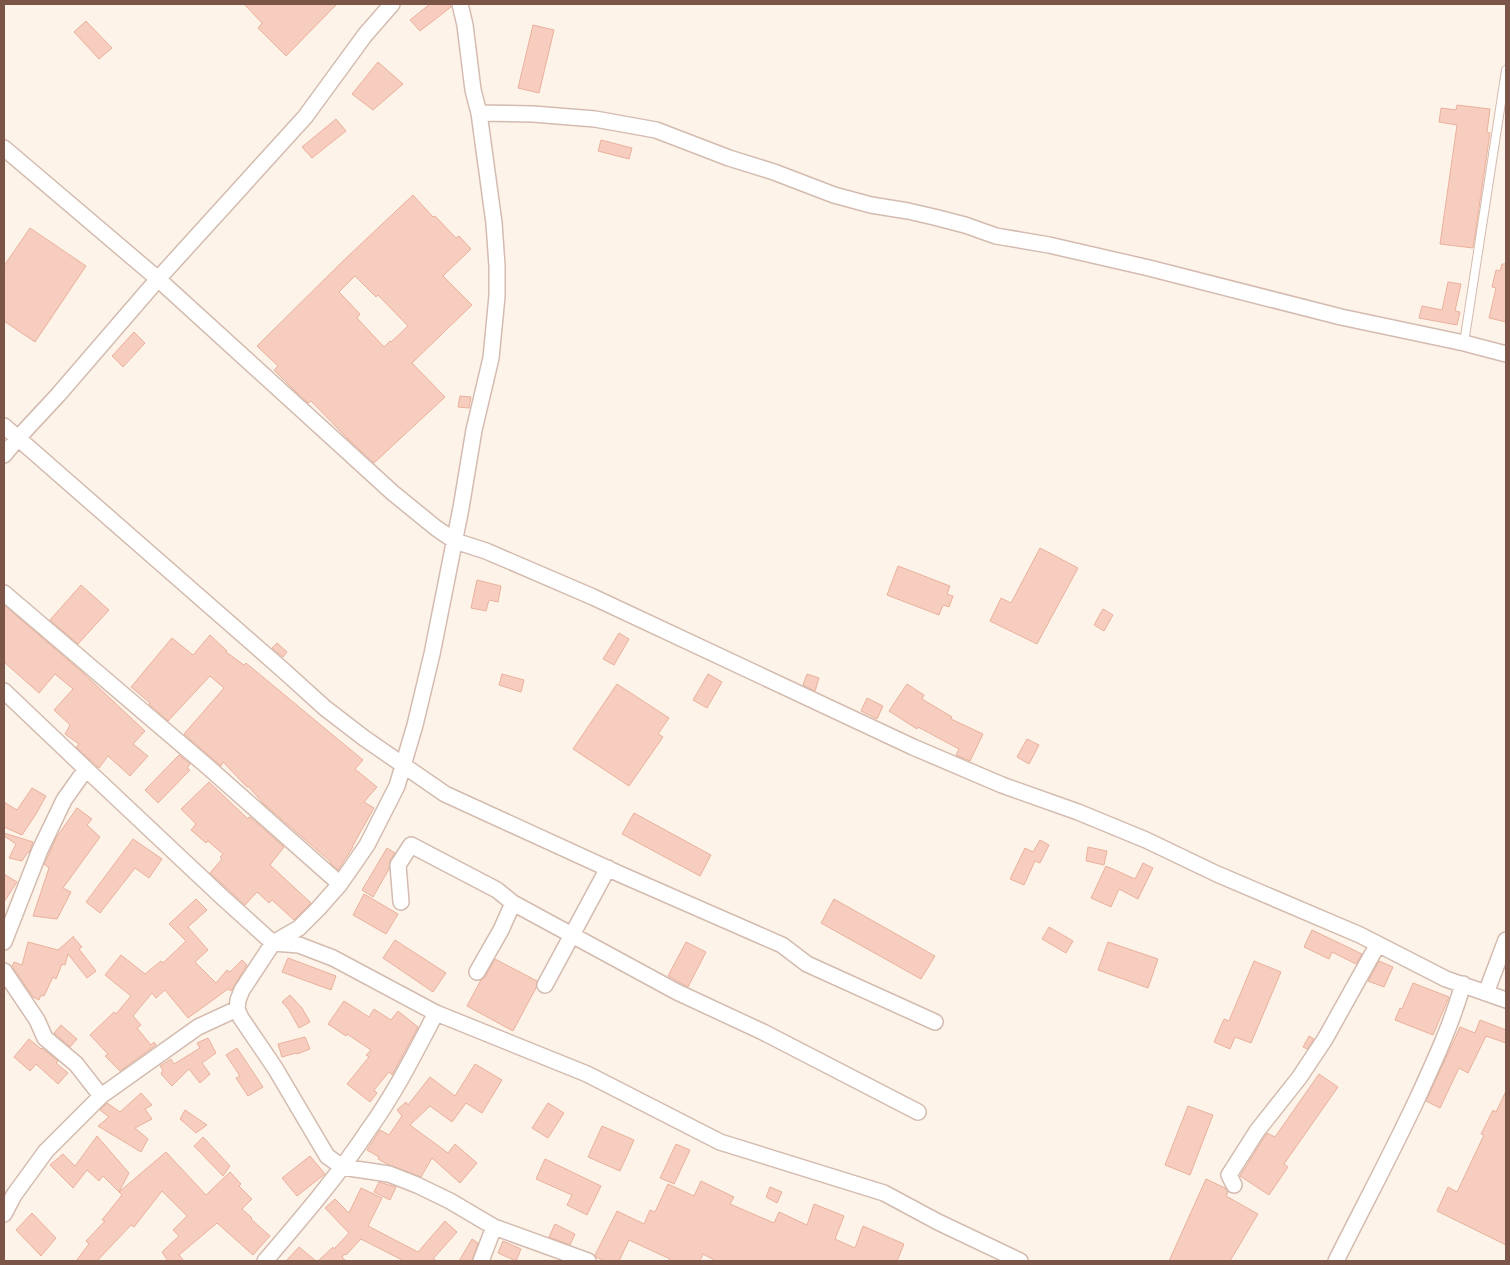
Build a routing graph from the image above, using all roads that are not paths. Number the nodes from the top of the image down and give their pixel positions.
1 (392, 4) edge
2 (460, 4) edge
3 (1506, 70) edge
4 (478, 114) junction
5 (4, 148) edge
6 (158, 279) junction
7 (1464, 343) junction
8 (1506, 354) edge
9 (4, 426) edge
10 (18, 438) junction
11 (4, 455) edge
12 (455, 541) junction
13 (4, 593) edge
14 (4, 691) edge
15 (403, 764) junction
16 (86, 769) junction
17 (608, 868) junction
18 (340, 884) junction
19 (401, 902) dead end
20 (513, 903) junction
21 (572, 934) junction
22 (1506, 940) edge
23 (4, 942) edge
24 (273, 943) junction
25 (1378, 944) junction
26 (4, 971) edge
27 (477, 972) dead end
28 (1462, 984) junction
29 (545, 985) dead end
30 (1486, 993) junction
31 (1506, 1000) edge
32 (238, 1009) junction
33 (436, 1014) junction
34 (935, 1022) dead end
35 (102, 1096) junction
36 (918, 1112) dead end
37 (342, 1167) junction
38 (1234, 1186) dead end
39 (4, 1214) edge
40 (494, 1227) junction
41 (265, 1261) edge
42 (481, 1261) edge
43 (588, 1261) edge
44 (1020, 1261) edge
45 (1336, 1261) edge

1 - 6 street
2 - 4 street
3 - 7 lane
4 - 7 street
4 - 12 street
5 - 6 street
6 - 10 street
6 - 12 street
7 - 8 street
9 - 10 street
10 - 11 street
10 - 15 street
12 - 15 street
12 - 25 street
13 - 18 street
14 - 16 street
15 - 17 street
15 - 18 street
16 - 23 street
16 - 24 street
17 - 21 street
17 - 34 street
18 - 24 street
19 - 20 street
20 - 21 street
20 - 27 street
21 - 29 street
21 - 36 street
22 - 30 street
24 - 32 street
24 - 33 street
25 - 28 street
25 - 38 street
26 - 35 street
28 - 30 street
28 - 45 street
30 - 31 street
32 - 35 street
32 - 37 street
33 - 37 street
33 - 44 street
35 - 39 street
37 - 40 street
37 - 41 street
40 - 42 street
40 - 43 street

